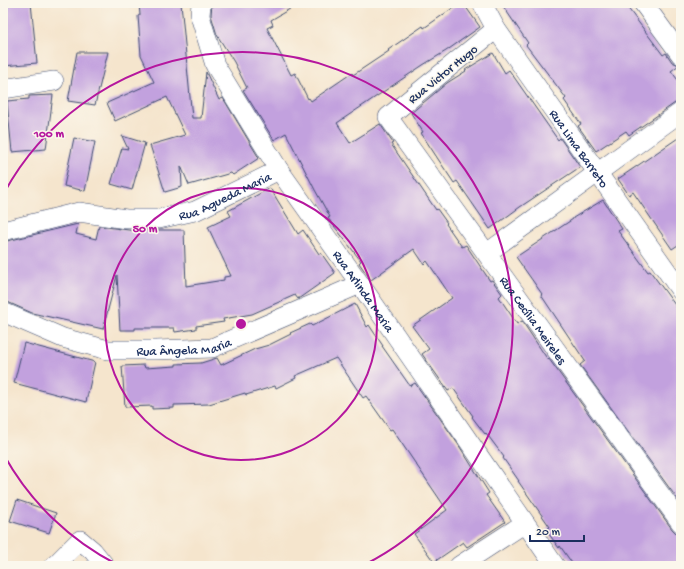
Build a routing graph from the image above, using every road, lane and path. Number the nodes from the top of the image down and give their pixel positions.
1 (201, 3) edge
2 (482, 3) edge
3 (643, 3) edge
4 (496, 29) junction
5 (681, 56) edge
6 (54, 81) dead end
7 (3, 89) edge
8 (681, 112) edge
9 (388, 117) joint
10 (279, 170) junction
11 (598, 173) junction
12 (3, 231) edge
13 (487, 253) junction
14 (360, 284) junction
15 (681, 291) edge
16 (3, 312) edge
17 (525, 523) junction
18 (681, 523) edge
19 (53, 566) edge
20 (106, 566) edge
21 (459, 566) edge
22 (555, 566) edge

1 - 10 street, Rua Arlinda Maria
2 - 4 street, Rua Lima Barreto
3 - 5 street
4 - 9 street, Rua Victor Hugo
4 - 11 street, Rua Lima Barreto
6 - 7 street
8 - 11 street
9 - 13 street, Rua Cecília Meireles
10 - 12 street, Rua Agueda Maria
10 - 14 street, Rua Arlinda Maria
11 - 13 street
11 - 15 street, Rua Lima Barreto
13 - 18 street, Rua Cecília Meireles
14 - 16 street, Rua Ângela Maria
14 - 17 street, Rua Arlinda Maria
17 - 21 street
17 - 22 street, Rua Arlinda Maria
19 - 20 street

